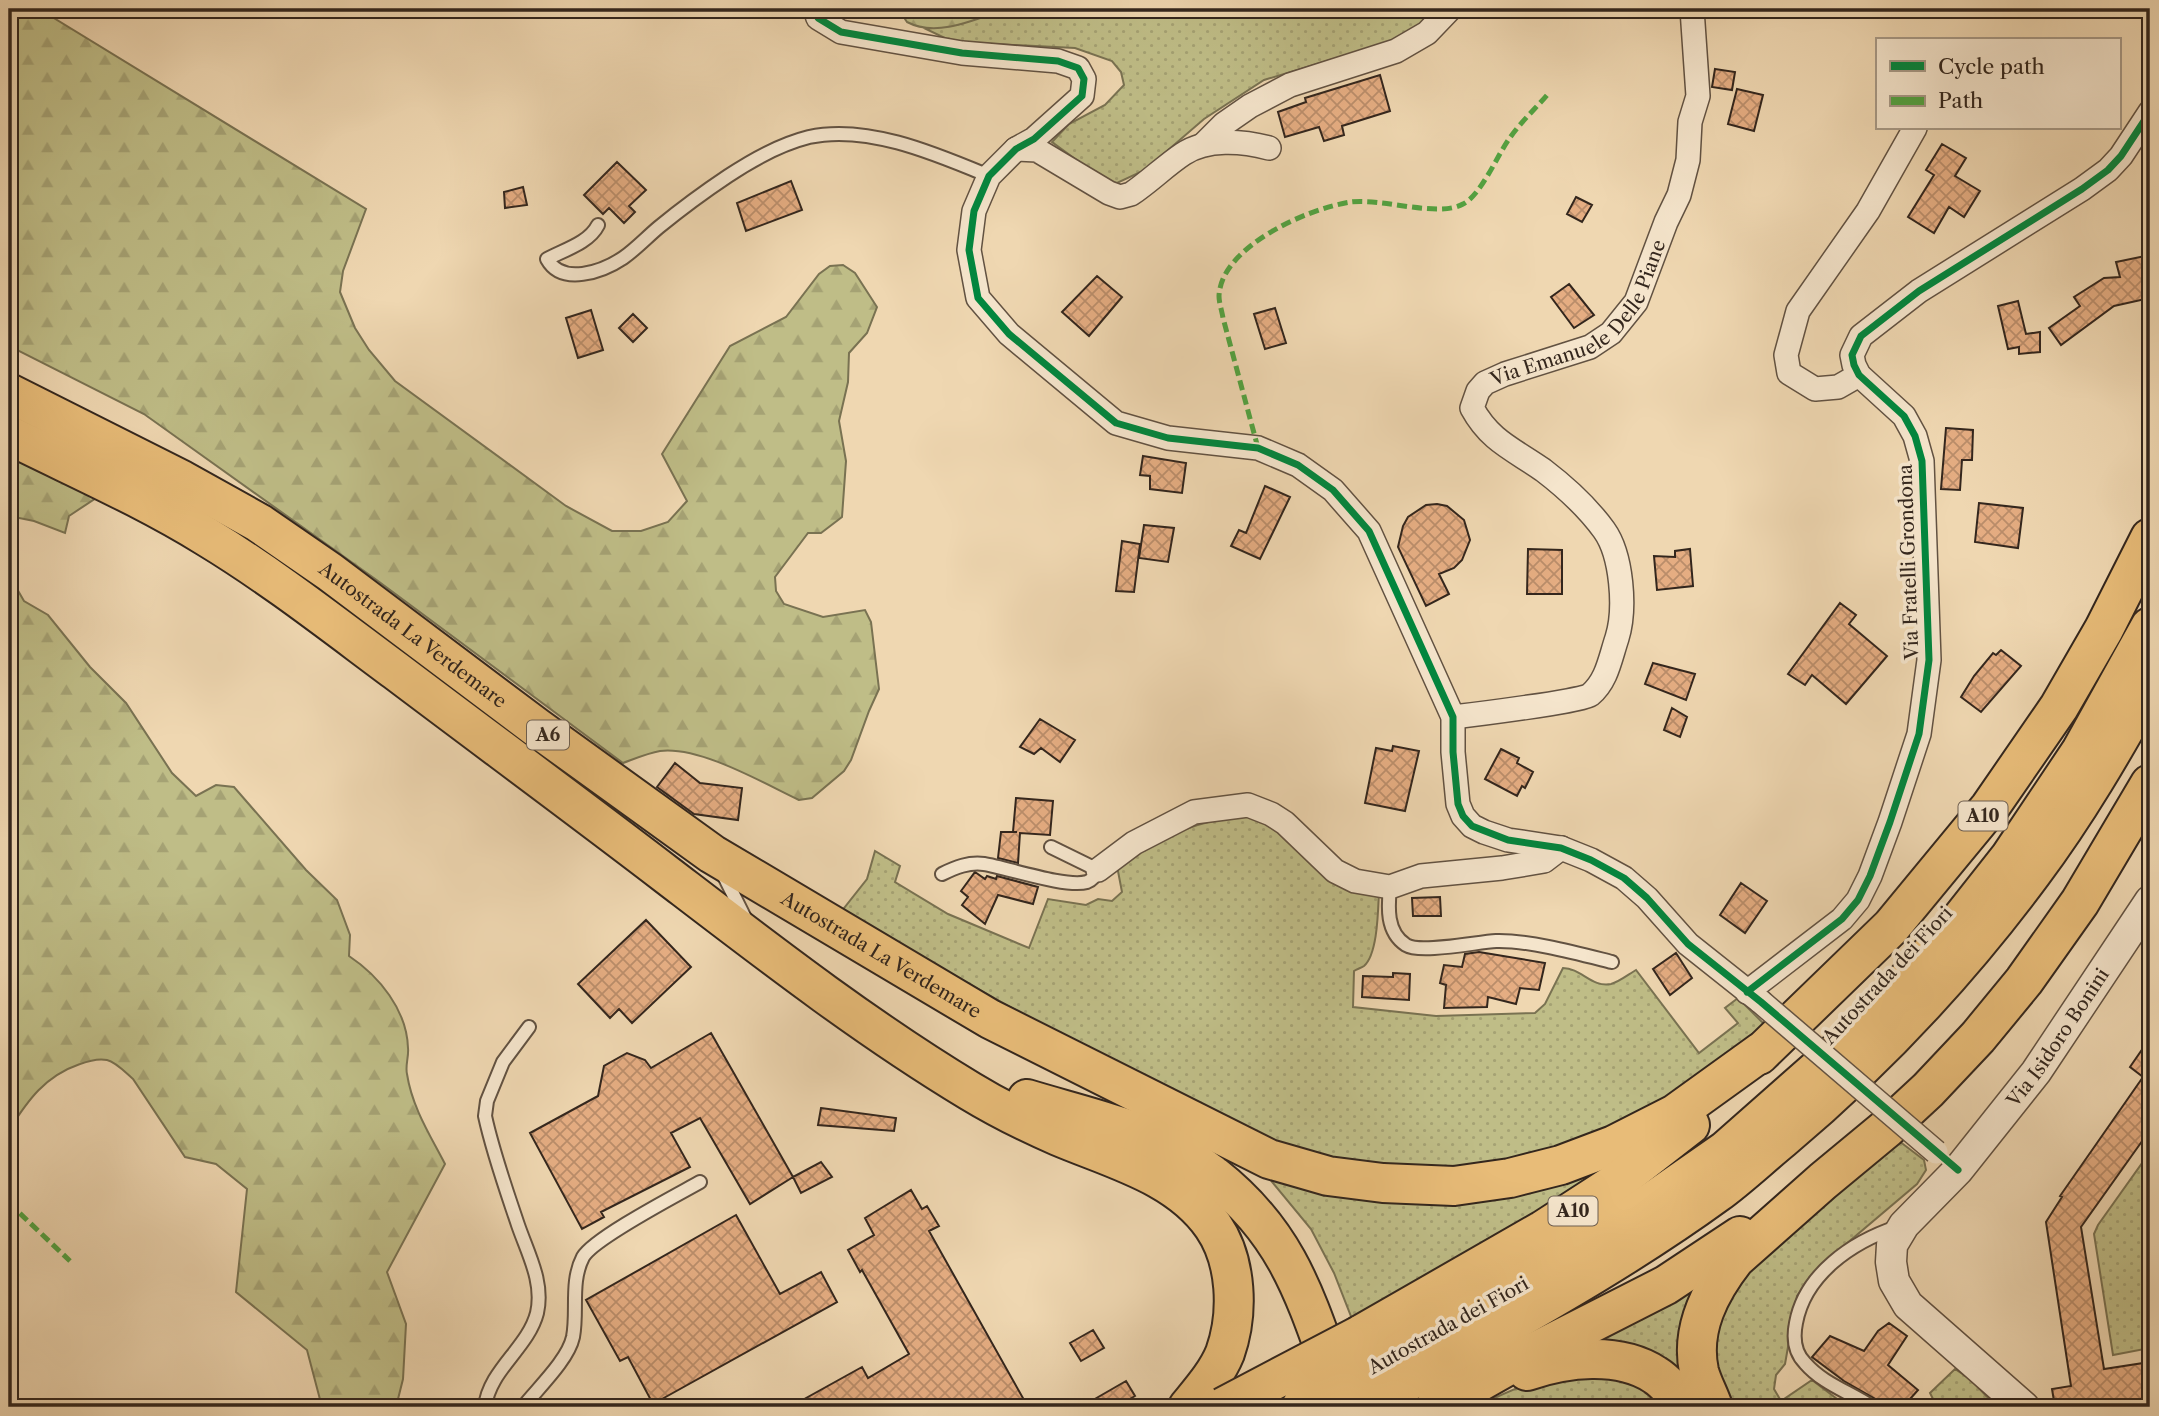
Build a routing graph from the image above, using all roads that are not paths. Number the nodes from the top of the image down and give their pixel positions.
1 (815, 9) edge
2 (1450, 9) edge
3 (1692, 9) edge
4 (2150, 112) edge
5 (1914, 130) edge
6 (1204, 144) junction
7 (1269, 148) dead end
8 (1016, 149) junction
9 (989, 176) junction
10 (598, 225) dead end
11 (1859, 374) junction
12 (9, 393) edge
13 (9, 435) edge
14 (2150, 538) edge
15 (2150, 627) edge
16 (2150, 684) edge
17 (1453, 717) junction
18 (2150, 783) edge
19 (1051, 847) dead end
20 (1561, 848) junction
21 (712, 854) junction
22 (1098, 870) junction
23 (942, 873) dead end
24 (1390, 887) junction
25 (2150, 901) edge
26 (759, 946) junction
27 (1612, 962) dead end
28 (1754, 997) junction
29 (529, 1027) dead end
30 (911, 1052) junction
31 (1761, 1052) junction
32 (1091, 1071) junction
33 (1947, 1161) junction
34 (1823, 1181) junction
35 (700, 1182) dead end
36 (1903, 1225) junction
37 (1372, 1381) edge
38 (485, 1407) edge
39 (523, 1407) edge
40 (1188, 1407) edge
41 (1223, 1407) edge
42 (1301, 1407) edge
43 (1346, 1407) edge
44 (1436, 1407) edge
45 (1445, 1407) edge
46 (1685, 1407) edge
47 (1713, 1407) edge
48 (1872, 1407) edge
49 (2024, 1407) edge

1 - 8 street
2 - 6 street
3 - 17 street, Via Emanuele Delle Piane
4 - 11 street
5 - 11 street
6 - 7 street
6 - 8 street
8 - 9 street
9 - 10 lane
9 - 17 street
11 - 28 street, Via Fratelli Grondona
12 - 21 highway, Autostrada La Verdemare / A6
13 - 26 highway, Autostrada La Verdemare / A6
14 - 31 highway, A10
15 - 37 highway, Autostrada dei Fiori / A10
16 - 37 highway, Autostrada dei Fiori / A10
17 - 20 street
18 - 34 highway
19 - 22 lane
20 - 24 street
20 - 28 street
21 - 26 lane
21 - 32 highway, Autostrada La Verdemare / A6
22 - 23 lane
22 - 24 street
24 - 27 lane
25 - 33 street, Via Isidoro Bonini
26 - 30 highway, Autostrada La Verdemare / A6
28 - 33 street, bridge
29 - 38 lane
30 - 40 highway
30 - 43 highway
31 - 32 highway
31 - 37 highway, A10
32 - 37 highway
33 - 36 street, Via Isidoro Bonini
34 - 44 highway
34 - 47 highway
35 - 39 lane
36 - 48 lane
36 - 49 street
37 - 41 highway, A10, bridge
37 - 42 highway, Autostrada dei Fiori, bridge
45 - 46 highway

